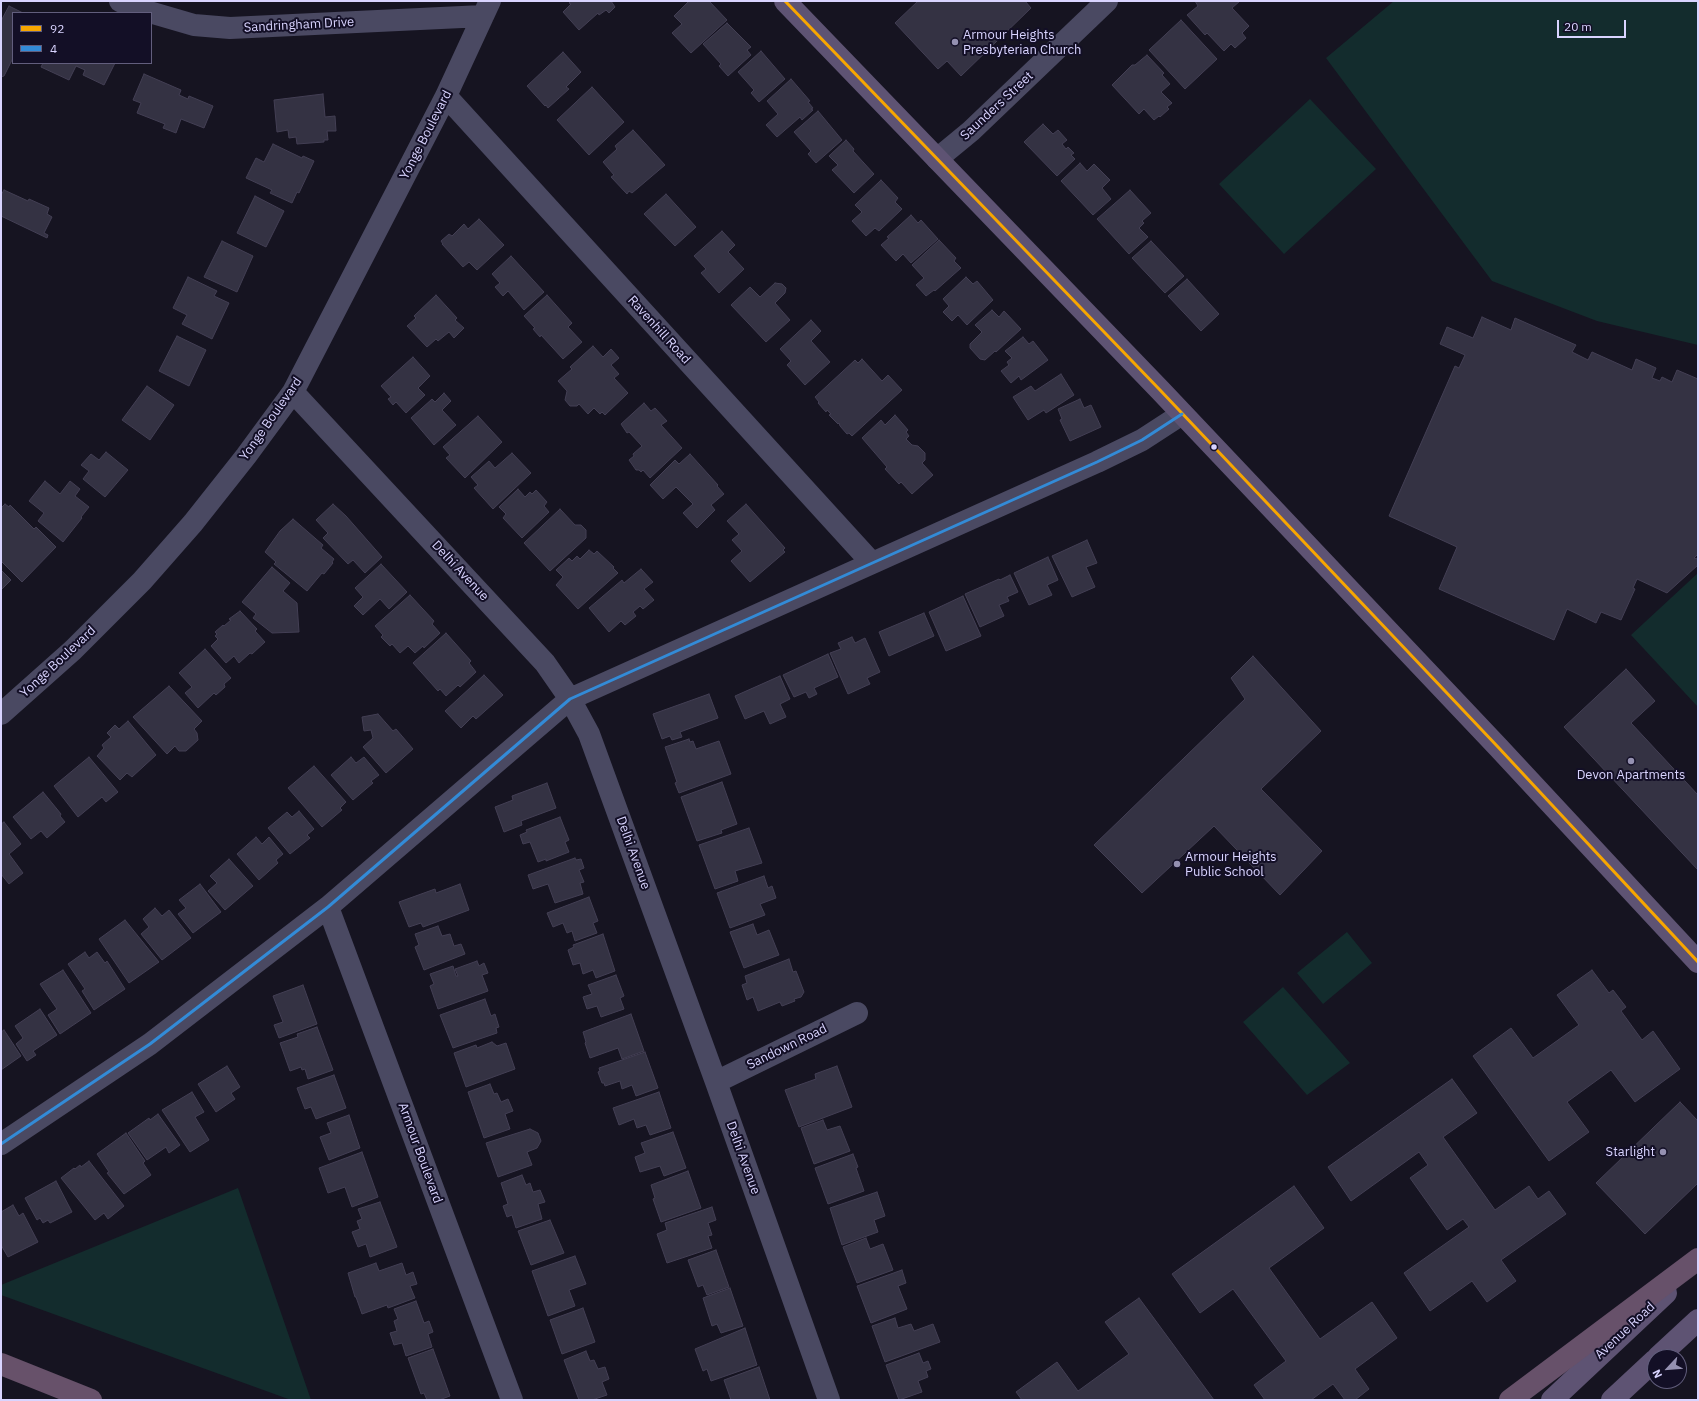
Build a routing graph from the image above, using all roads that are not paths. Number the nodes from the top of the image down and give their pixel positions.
1 (120, 1) edge
2 (785, 1) edge
3 (1108, 1) edge
4 (487, 9) edge
5 (149, 12) edge
6 (152, 13) edge
7 (446, 96) junction
8 (937, 159) junction
9 (293, 392) junction
10 (1182, 414) junction
11 (872, 563) junction
12 (570, 699) junction
13 (1, 714) edge
14 (328, 907) junction
15 (1698, 962) edge
16 (856, 1013) dead end
17 (716, 1082) junction
18 (1, 1144) edge
19 (1698, 1258) edge
20 (1698, 1263) edge
21 (1698, 1320) edge
22 (1667, 1349) edge
23 (1, 1364) edge
24 (1647, 1367) edge
25 (91, 1400) edge
26 (512, 1400) edge
27 (829, 1400) edge
28 (1510, 1400) edge
29 (1552, 1400) edge
30 (1612, 1400) edge

1 - 5 street, Sandringham Drive
2 - 8 main road
3 - 8 street, Saunders Street
4 - 6 street, Sandringham Drive
4 - 7 street, Yonge Boulevard
7 - 9 street, Yonge Boulevard
7 - 11 street, Ravenhill Road
8 - 10 main road
9 - 12 street, Delhi Avenue
9 - 13 street, Yonge Boulevard
10 - 11 street
10 - 15 main road
11 - 12 street
12 - 14 street
12 - 17 street, Delhi Avenue
14 - 18 street
14 - 26 street, Armour Boulevard
16 - 17 street, Sandown Road
17 - 27 street, Delhi Avenue
19 - 28 highway
20 - 29 main road, Avenue Road
21 - 22 main road
23 - 25 highway
24 - 30 main road

